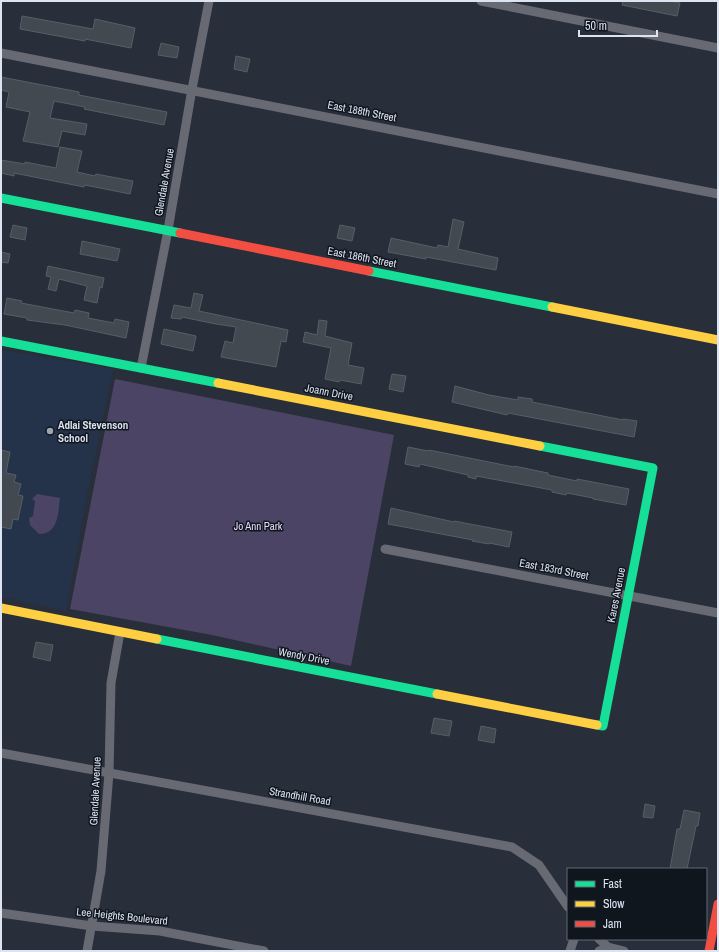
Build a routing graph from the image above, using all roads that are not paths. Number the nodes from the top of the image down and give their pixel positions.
1 (209, 1) edge
2 (481, 1) edge
3 (718, 48) edge
4 (1, 53) edge
5 (192, 89) junction
6 (718, 194) edge
7 (1, 198) edge
8 (168, 230) junction
9 (718, 340) edge
10 (1, 341) edge
11 (141, 368) junction
12 (653, 468) joint
13 (385, 549) dead end
14 (628, 595) junction
15 (1, 608) edge
16 (718, 613) edge
17 (120, 632) junction
18 (603, 726) joint
19 (1, 753) edge
20 (109, 773) junction
21 (718, 904) edge
22 (567, 906) edge
23 (1, 913) edge
24 (92, 926) junction
25 (574, 940) edge
26 (600, 940) edge
27 (604, 949) edge
28 (87, 951) edge
29 (264, 951) edge
30 (570, 951) edge
31 (624, 951) edge
32 (709, 951) edge

1 - 5 street, Glendale Avenue
2 - 3 street
4 - 5 street, East 188th Street
5 - 6 street, East 188th Street
5 - 8 street, Glendale Avenue
7 - 8 street, East 186th Street
8 - 9 street, East 186th Street
8 - 11 street, Glendale Avenue
10 - 11 street, Joann Drive
11 - 12 street, Joann Drive
12 - 14 street, Kares Avenue
13 - 14 street, East 183rd Street
14 - 16 street, East 183rd Street
14 - 18 street, Kares Avenue
15 - 17 street, Wendy Drive
17 - 18 street, Wendy Drive
17 - 20 street, Glendale Avenue
19 - 20 street, Strandhill Road
20 - 22 street, Strandhill Road
20 - 24 street, Glendale Avenue
21 - 32 street
23 - 24 street, Lee Heights Boulevard
24 - 28 street, Glendale Avenue
24 - 29 street, Lee Heights Boulevard
25 - 30 street
26 - 27 street
27 - 31 street

